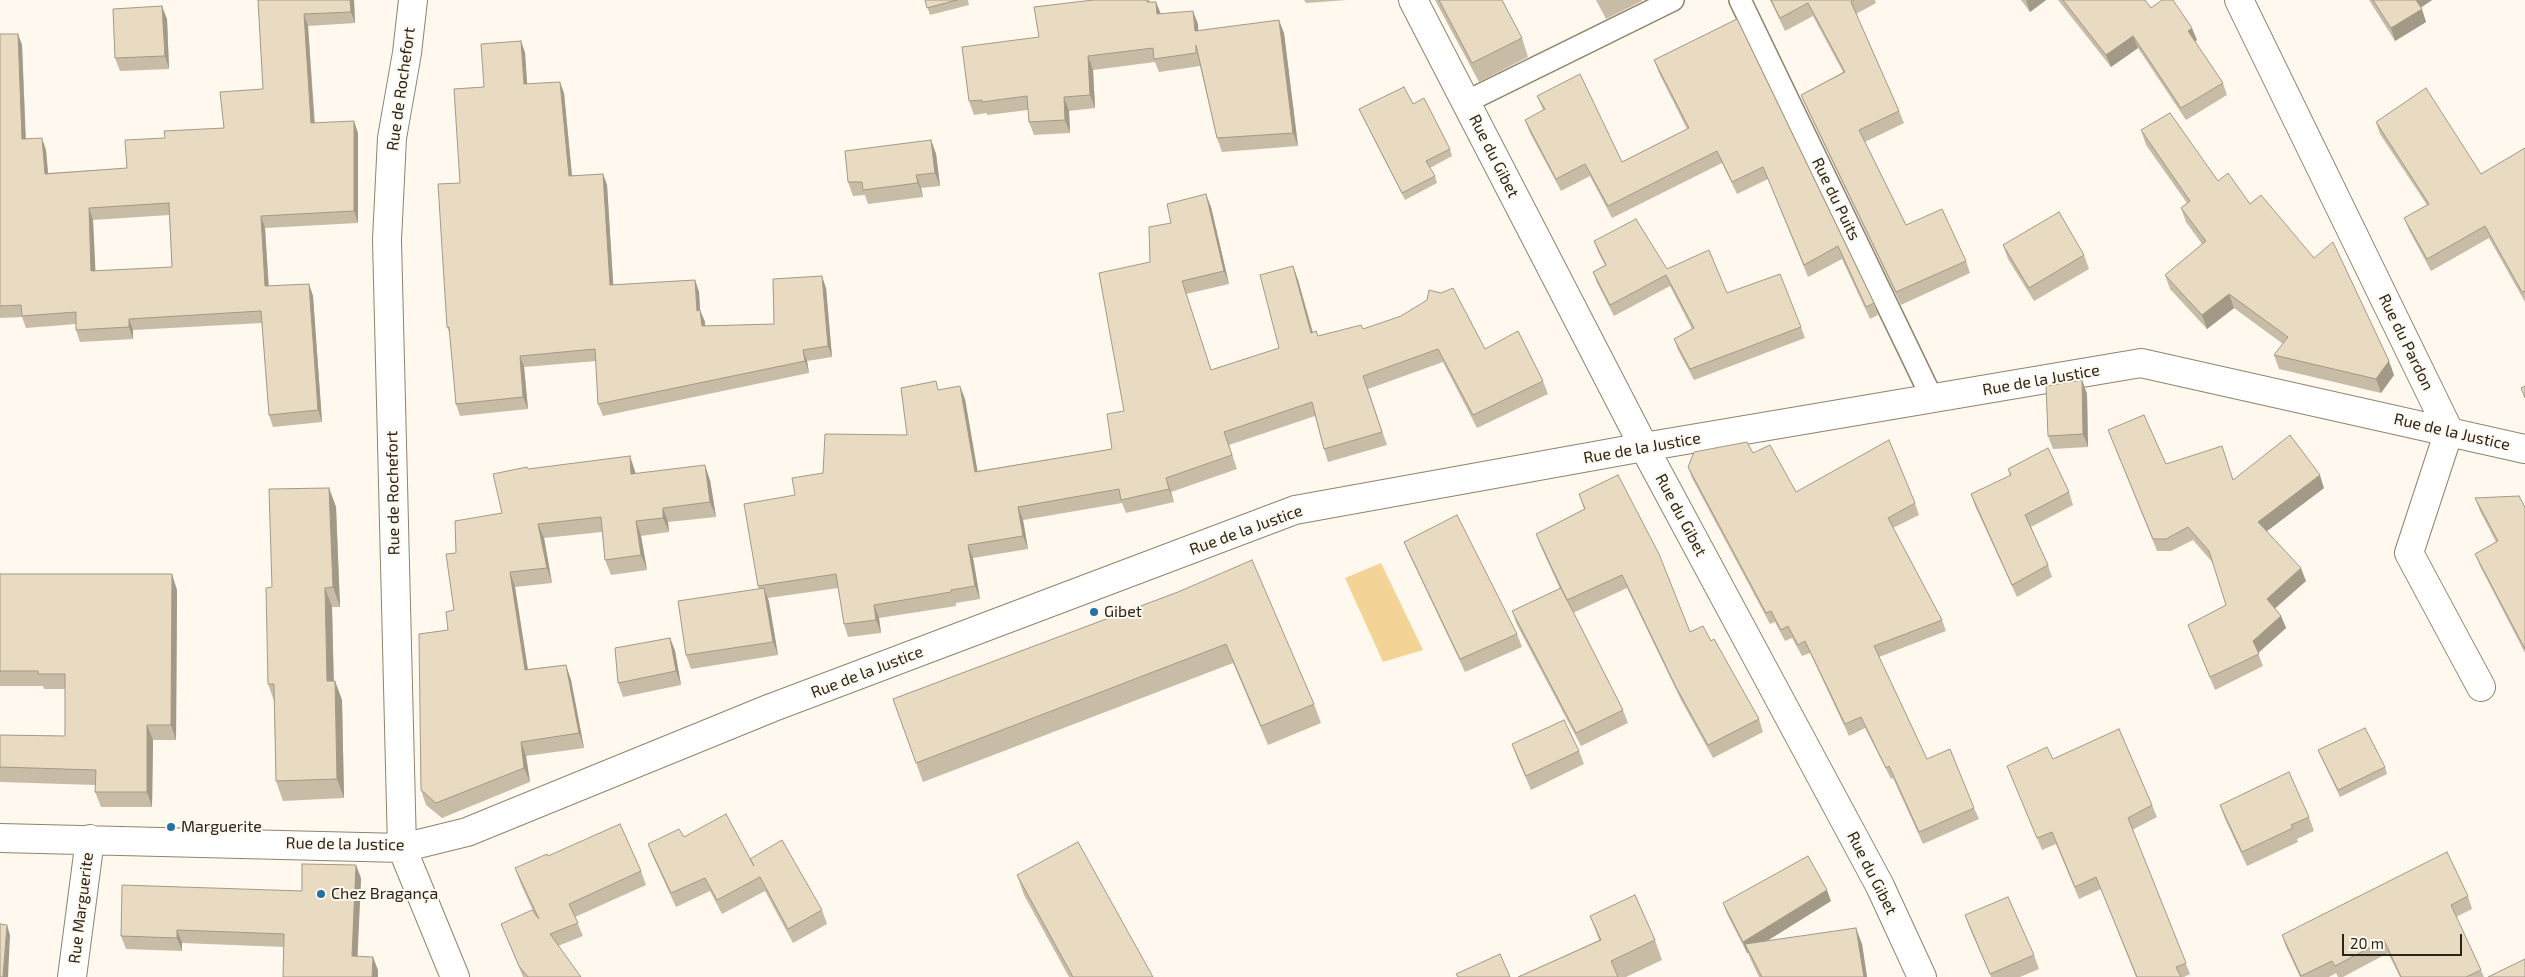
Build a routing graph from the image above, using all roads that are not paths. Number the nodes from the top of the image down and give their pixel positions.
1 (413, 0) edge
2 (1413, 0) edge
3 (1673, 0) edge
4 (1740, 0) edge
5 (2239, 0) edge
6 (1466, 102) junction
7 (1932, 398) junction
8 (2449, 431) junction
9 (1644, 447) junction
10 (2525, 449) edge
11 (2481, 687) dead end
12 (0, 838) edge
13 (90, 839) junction
14 (402, 848) junction
15 (72, 977) edge
16 (455, 977) edge
17 (1922, 977) edge

1 - 14 street, Rue de Rochefort
2 - 6 street, Rue du Gibet
3 - 6 lane
4 - 7 lane, Rue du Puits
5 - 8 street, Rue du Pardon
6 - 9 street, Rue du Gibet
7 - 8 street, Rue de la Justice
7 - 9 street, Rue de la Justice
8 - 10 street, Rue de la Justice
8 - 11 street
9 - 14 street, Rue de la Justice
9 - 17 street, Rue du Gibet
12 - 13 street, Rue de la Justice
13 - 14 street, Rue de la Justice
13 - 15 street, Rue Marguerite
14 - 16 street, Rue de Rochefort

